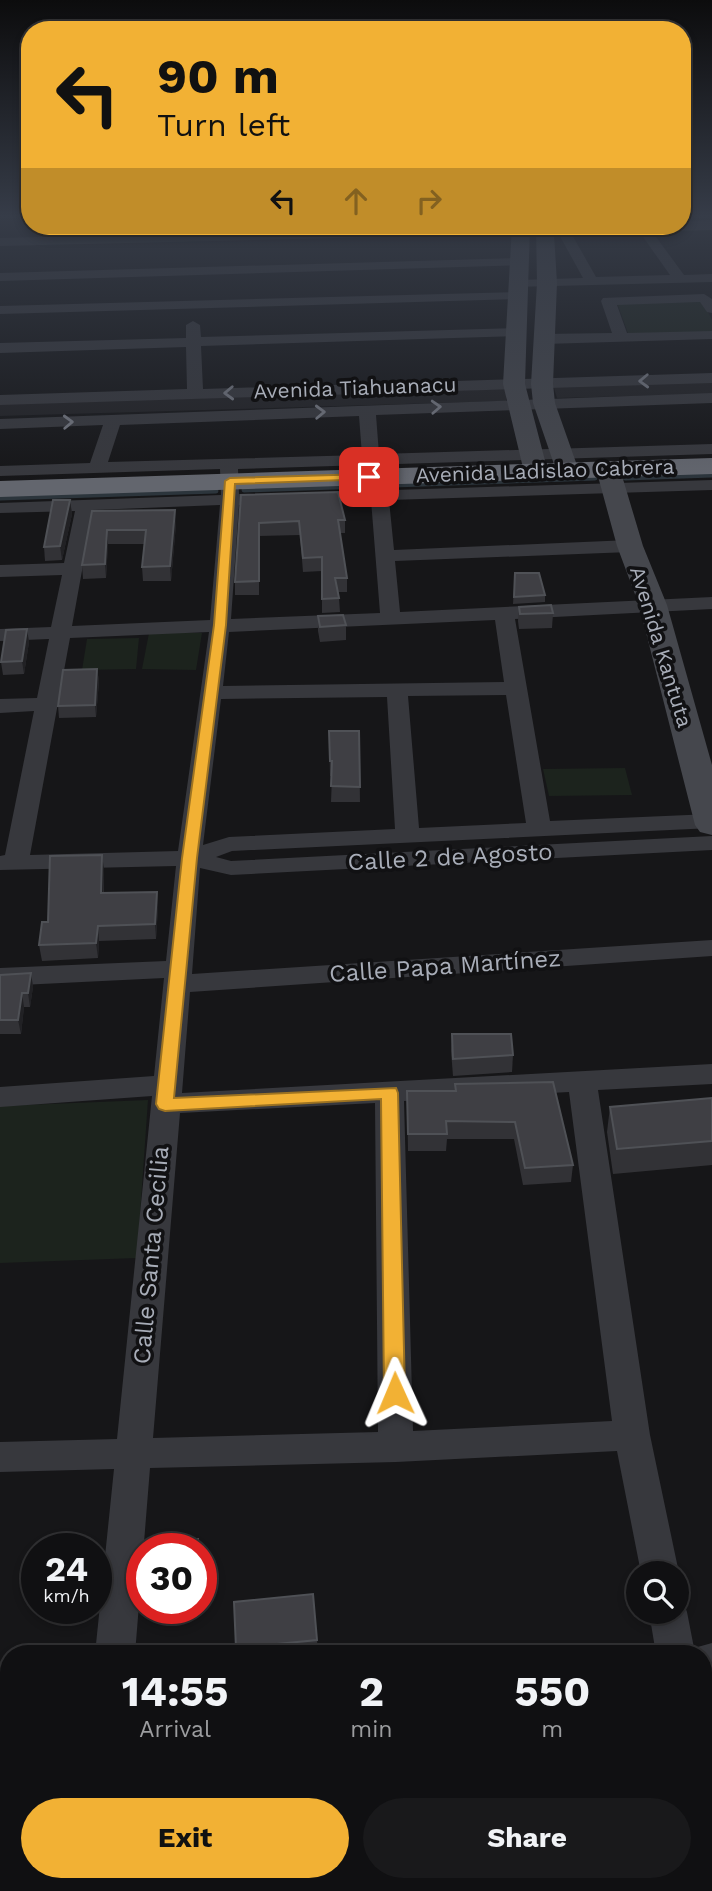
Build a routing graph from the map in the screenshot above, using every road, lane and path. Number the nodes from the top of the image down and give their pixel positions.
1 (28, 304) edge
2 (193, 304) edge
3 (518, 304) edge
4 (546, 304) edge
5 (609, 304) edge
6 (0, 310) edge
7 (517, 332) junction
8 (712, 335) edge
9 (621, 338) junction
10 (544, 339) junction
11 (193, 341) junction
12 (0, 348) edge
13 (712, 378) edge
14 (543, 393) junction
15 (195, 394) junction
16 (516, 394) junction
17 (712, 398) edge
18 (0, 400) edge
19 (368, 410) junction
20 (113, 421) junction
21 (0, 424) edge
22 (712, 449) edge
23 (371, 459) junction
24 (564, 462) junction
25 (534, 463) junction
26 (712, 466) edge
27 (97, 468) junction
28 (0, 471) edge
29 (611, 479) junction
30 (230, 481) junction
31 (712, 485) edge
32 (0, 489) edge
33 (380, 495) junction
34 (85, 505) junction
35 (0, 508) edge
36 (630, 546) junction
37 (386, 556) junction
38 (72, 569) junction
39 (0, 570) edge
40 (712, 603) edge
41 (653, 605) junction
42 (504, 614) junction
43 (390, 618) junction
44 (220, 625) junction
45 (60, 633) junction
46 (0, 635) edge
47 (515, 688) junction
48 (397, 691) junction
49 (213, 693) junction
50 (46, 704) junction
51 (0, 706) edge
52 (703, 755) edge
53 (539, 828) junction
54 (712, 830) edge
55 (407, 834) junction
56 (189, 858) junction
57 (8, 862) edge
58 (712, 948) edge
59 (0, 977) edge
60 (178, 977) junction
61 (712, 1074) edge
62 (582, 1082) junction
63 (389, 1093) junction
64 (166, 1095) junction
65 (0, 1097) edge
66 (632, 1435) junction
67 (396, 1447) junction
68 (133, 1453) junction
69 (0, 1457) edge
70 (658, 1561) edge
71 (670, 1624) edge
72 (116, 1645) edge
73 (674, 1645) edge

1 - 6 street
2 - 11 street
3 - 7 main road
4 - 10 main road
5 - 9 street
7 - 11 street
7 - 16 main road
8 - 9 street
9 - 10 street
10 - 14 main road
11 - 12 street
11 - 15 street
13 -> 14 street, Avenida Tiahuanacu
14 - 16 street, Avenida Tiahuanacu
14 - 17 street, Avenida Tiahuanacu
14 - 24 main road
16 -> 15 street, Avenida Tiahuanacu
15 - 18 street, Avenida Tiahuanacu
19 -> 16 street, Avenida Tiahuanacu
16 - 25 main road
20 -> 19 street, Avenida Tiahuanacu
19 - 23 street
21 -> 20 street, Avenida Tiahuanacu
20 - 27 street
22 - 24 street
23 - 25 street
23 - 30 street
24 - 25 highway, Avenida Ladislao Cabrera
24 - 29 highway, Avenida Ladislao Cabrera
25 - 30 highway, Avenida Ladislao Cabrera
26 - 29 highway, Avenida Ladislao Cabrera
27 - 28 street
27 - 30 street
29 - 31 street
29 - 33 street
29 - 36 main road, Avenida Kantuta
30 - 32 highway, Avenida Ladislao Cabrera
30 - 33 street
30 - 34 street
30 - 44 street, Calle Santa Cecilia
33 - 37 street
34 - 35 street
34 - 38 street
36 - 37 street
36 - 41 main road, Avenida Kantuta
37 - 43 street
38 - 39 street
38 - 45 street
40 - 41 street
41 - 42 street
41 - 52 main road, Avenida Kantuta
42 - 43 street
42 - 47 street
43 - 44 street
44 - 45 street
44 - 49 street, Calle Santa Cecilia
45 - 46 street
45 - 50 street
47 - 48 street
47 - 53 street
48 - 49 street
48 - 55 street
49 - 56 street, Calle Santa Cecilia
50 - 51 street
50 - 57 street
52 - 54 main road, Avenida Kantuta
53 - 54 street, Calle 2 de Agosto
53 - 55 street, Calle 2 de Agosto
54 - 56 street, Calle 2 de Agosto
55 - 56 street, Calle 2 de Agosto
56 - 57 street, Calle 2 de Agosto
56 - 60 street, Calle Santa Cecilia
58 - 60 street, Calle Papa Martínez
59 - 60 street, Calle Papa Martínez
60 - 64 street, Calle Santa Cecilia
61 - 62 street
62 - 63 street
62 - 66 street
63 - 64 street
63 - 67 street
64 - 65 street
64 - 68 street, Calle Santa Cecilia
66 - 67 street
66 - 70 street
67 - 68 street
68 - 69 street
68 - 72 street, Calle Santa Cecilia
71 - 73 street

